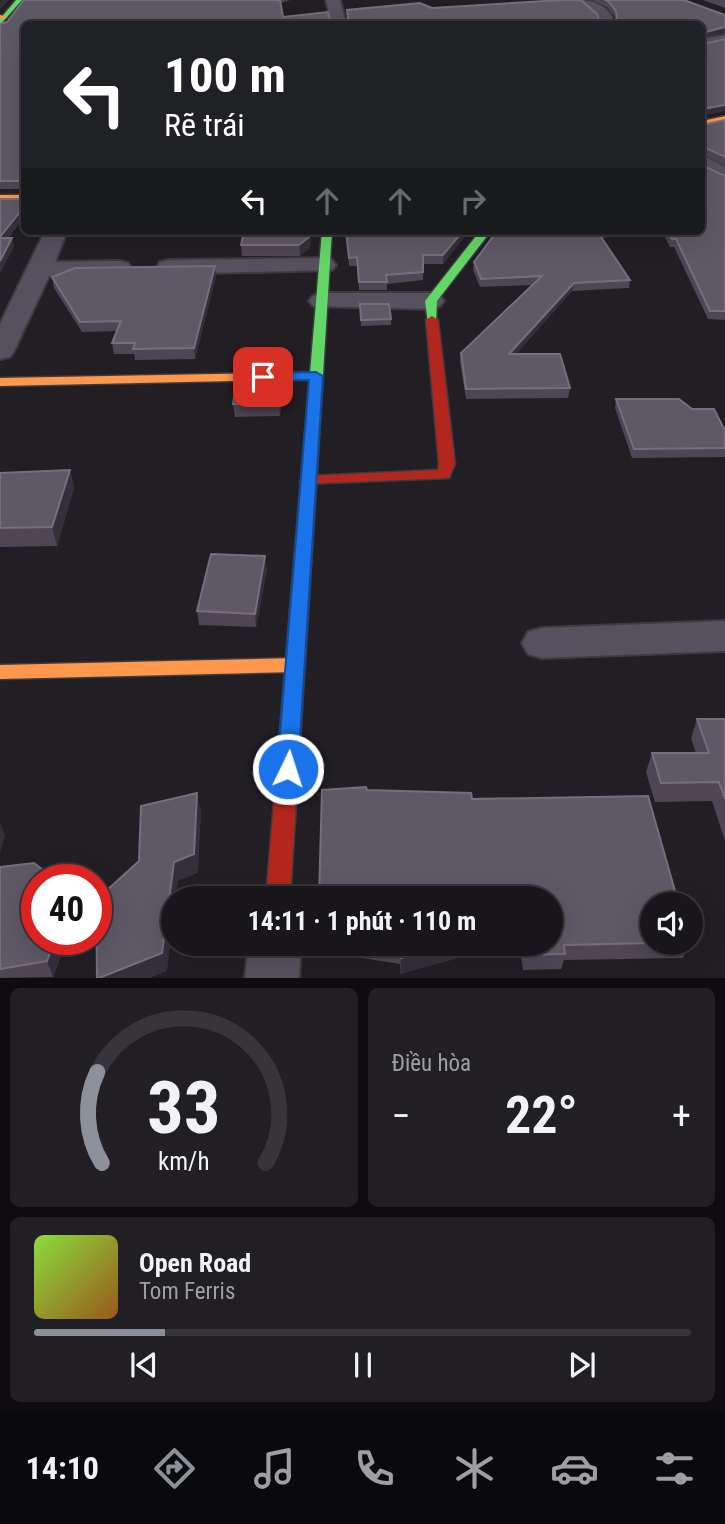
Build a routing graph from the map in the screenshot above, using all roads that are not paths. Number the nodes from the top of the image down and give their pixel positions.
1 (19, 0) edge
2 (333, 0) edge
3 (584, 0) edge
4 (2, 19) edge
5 (338, 21) edge
6 (607, 21) edge
7 (725, 39) edge
8 (705, 42) edge
9 (725, 119) edge
10 (705, 123) edge
11 (705, 163) edge
12 (725, 176) edge
13 (0, 198) edge
14 (21, 198) edge
15 (54, 235) edge
16 (327, 235) edge
17 (482, 235) edge
18 (324, 265) junction
19 (40, 269) junction
20 (322, 301) junction
21 (431, 301) junction
22 (0, 351) edge
23 (316, 376) junction
24 (0, 382) edge
25 (309, 481) junction
26 (725, 636) edge
27 (541, 643) dead end
28 (295, 665) junction
29 (0, 672) edge
30 (279, 886) edge
31 (274, 956) edge
32 (272, 978) edge

1 - 4 street
2 - 5 street
3 - 6 street
7 - 8 street
9 - 10 street
11 - 12 street
13 - 14 street
15 - 19 street
16 - 18 street
17 - 21 street
18 - 19 street
18 - 20 street
19 - 22 street
20 - 21 street
20 - 23 street
21 - 25 street
23 - 24 street
23 - 25 street
25 - 28 street
26 - 27 street
28 - 29 street
28 - 30 street
31 - 32 street

